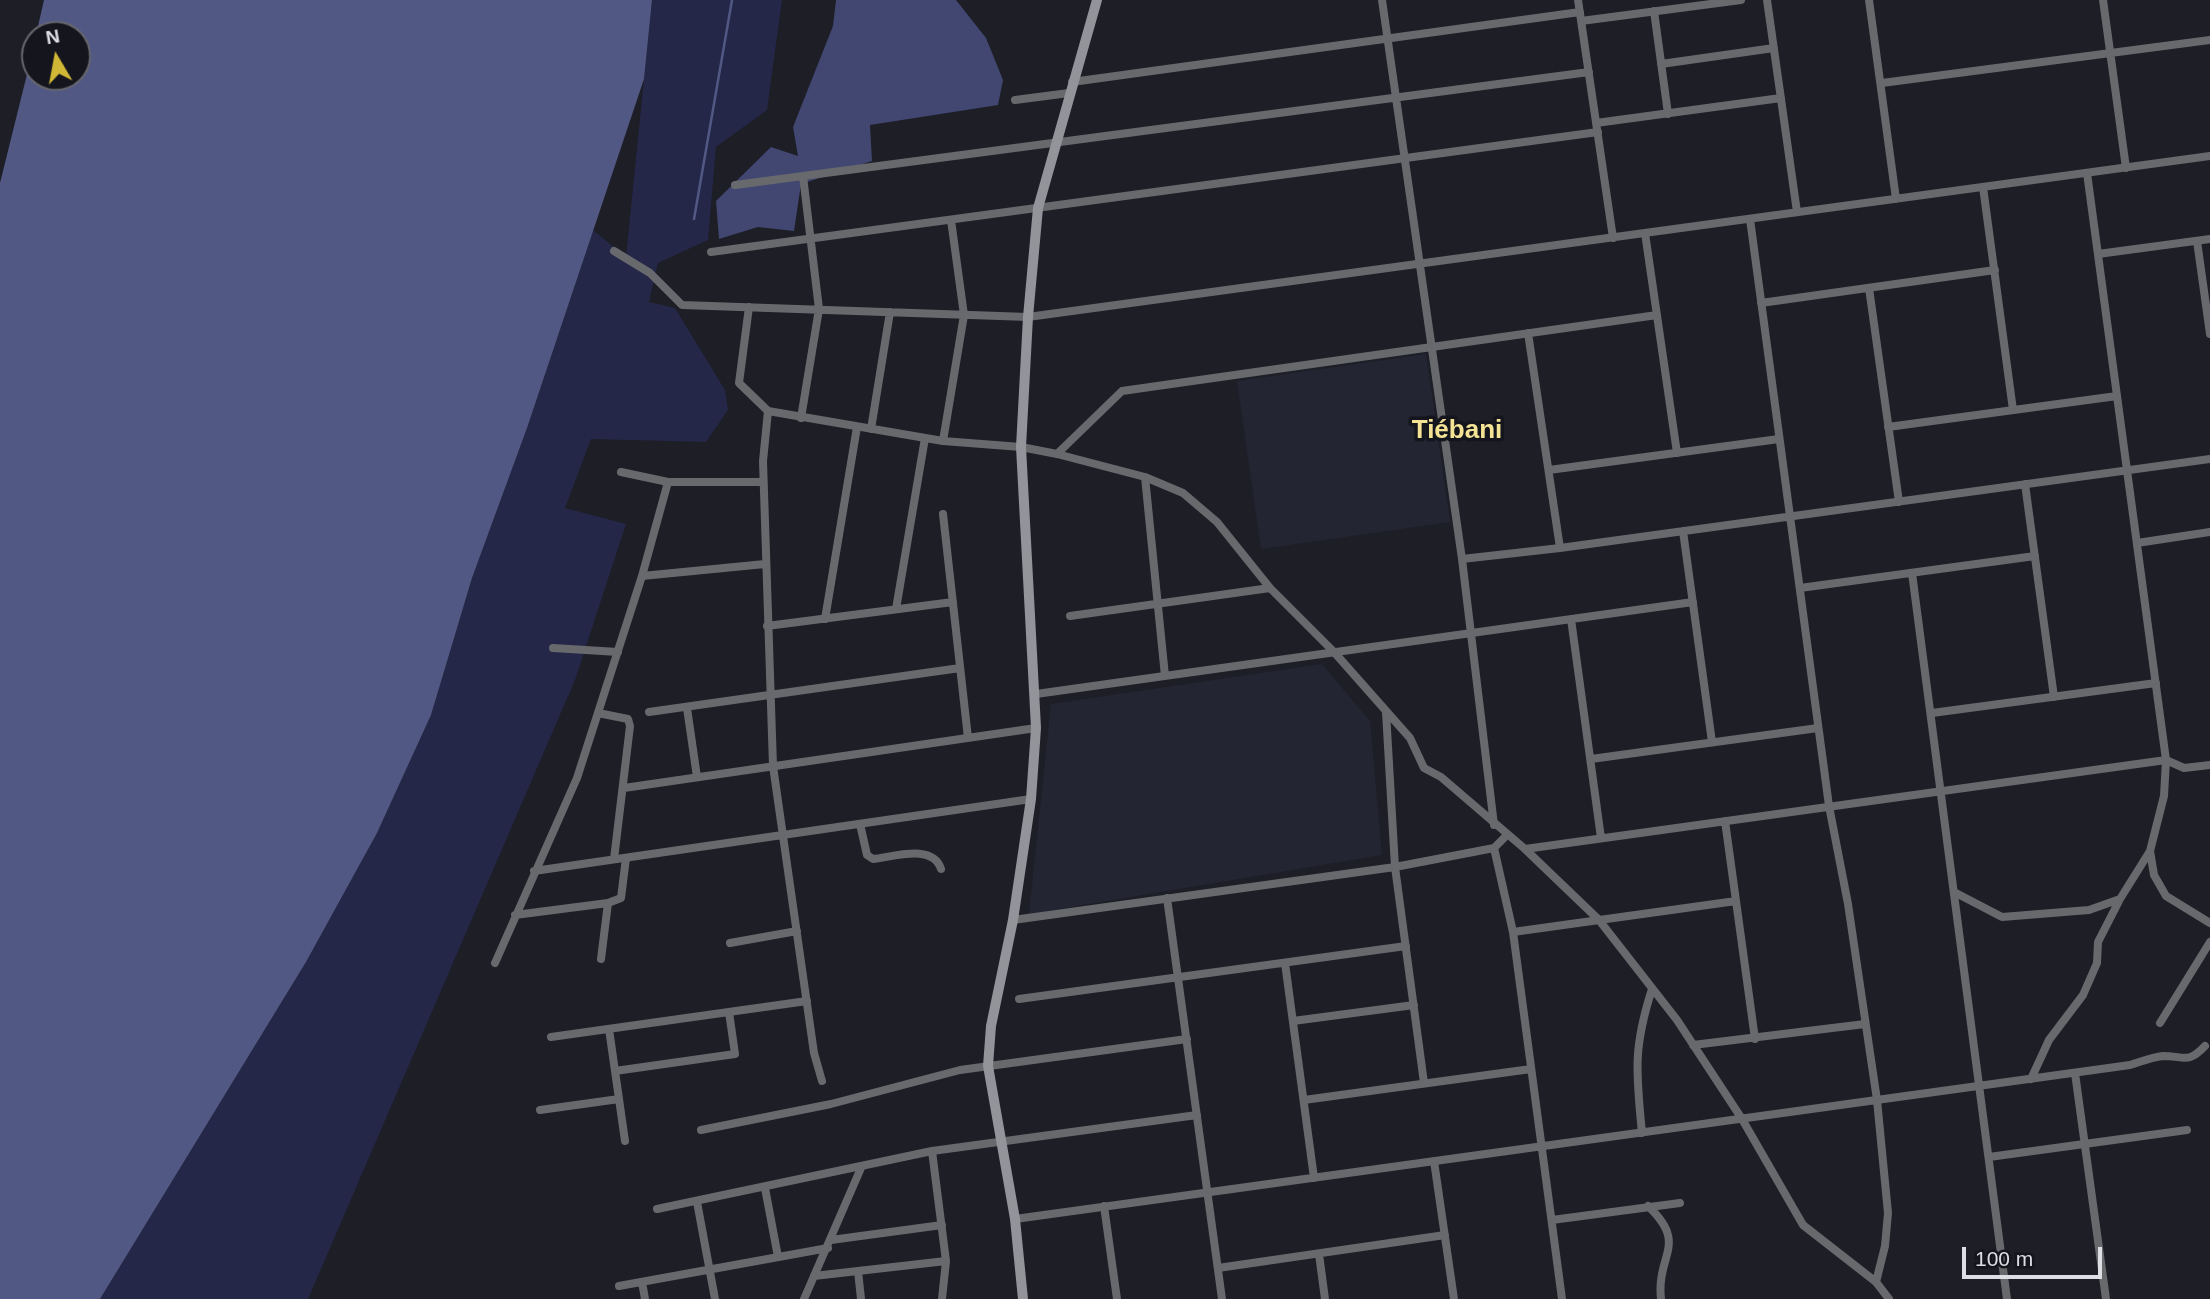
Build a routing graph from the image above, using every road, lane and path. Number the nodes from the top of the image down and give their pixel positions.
1 (1097, 0) edge
2 (1382, 0) edge
3 (1578, 0) edge
4 (1741, 0) edge
5 (1767, 0) edge
6 (1869, 0) edge
7 (2103, 0) edge
8 (1669, 5) edge
9 (1654, 11) junction
10 (1581, 16) junction
11 (1387, 38) junction
12 (2210, 40) edge
13 (1774, 48) junction
14 (2110, 53) junction
15 (1661, 64) junction
16 (1589, 72) junction
17 (1882, 83) junction
18 (1070, 87) junction
19 (1395, 97) junction
20 (1781, 98) junction
21 (1015, 100) dead end
22 (1668, 114) junction
23 (1597, 128) junction
24 (1055, 142) junction
25 (2210, 156) edge
26 (1404, 159) junction
27 (2126, 168) junction
28 (2087, 173) junction
29 (803, 176) junction
30 (735, 185) dead end
31 (1983, 187) junction
32 (1896, 199) junction
33 (1038, 208) junction
34 (1797, 212) junction
35 (1750, 219) junction
36 (951, 220) junction
37 (1645, 233) junction
38 (1612, 238) junction
39 (811, 239) junction
40 (2210, 239) edge
41 (2197, 241) junction
42 (614, 251) dead end
43 (711, 252) dead end
44 (2098, 254) junction
45 (1418, 264) junction
46 (1995, 270) junction
47 (1869, 288) junction
48 (1761, 303) junction
49 (749, 307) junction
50 (819, 309) junction
51 (890, 312) junction
52 (964, 315) junction
53 (1657, 315) junction
54 (1028, 317) junction
55 (1528, 333) junction
56 (2210, 334) edge
57 (1429, 347) junction
58 (2117, 396) junction
59 (2014, 410) junction
60 (768, 411) junction
61 (802, 418) junction
62 (857, 427) junction
63 (1888, 427) junction
64 (871, 429) junction
65 (925, 438) junction
66 (1779, 439) junction
67 (943, 441) junction
68 (1021, 447) junction
69 (1677, 453) junction
70 (1057, 454) junction
71 (2210, 459) edge
72 (1549, 470) junction
73 (2127, 470) junction
74 (621, 471) dead end
75 (1145, 477) junction
76 (668, 482) junction
77 (763, 482) junction
78 (2025, 484) junction
79 (1899, 502) junction
80 (943, 514) dead end
81 (1790, 517) junction
82 (1683, 531) junction
83 (2210, 532) edge
84 (2137, 543) junction
85 (1560, 548) junction
86 (2035, 556) junction
87 (1462, 559) junction
88 (765, 564) junction
89 (1912, 573) junction
90 (642, 576) junction
91 (1270, 588) junction
92 (1800, 588) junction
93 (953, 602) junction
94 (1693, 602) junction
95 (1155, 604) junction
96 (896, 609) junction
97 (1070, 616) dead end
98 (825, 619) junction
99 (1571, 619) junction
100 (767, 626) junction
101 (1468, 634) junction
102 (553, 648) dead end
103 (618, 652) junction
104 (1334, 652) junction
105 (960, 668) junction
106 (1165, 676) junction
107 (2156, 683) junction
108 (1036, 694) junction
109 (769, 696) junction
110 (2054, 696) junction
111 (687, 708) junction
112 (649, 712) dead end
113 (1386, 712) junction
114 (598, 713) junction
115 (1931, 713) junction
116 (1036, 728) junction
117 (1818, 728) junction
118 (968, 738) junction
119 (1712, 742) junction
120 (1591, 759) junction
121 (2166, 760) junction
122 (2210, 765) edge
123 (773, 766) junction
124 (697, 777) junction
125 (624, 788) junction
126 (1940, 791) junction
127 (1031, 799) junction
128 (1829, 806) junction
129 (1725, 821) junction
130 (860, 824) junction
131 (1494, 825) junction
132 (783, 835) junction
133 (1507, 835) junction
134 (1601, 838) junction
135 (1494, 848) junction
136 (1525, 849) junction
137 (2150, 851) junction
138 (626, 858) junction
139 (614, 859) junction
140 (1395, 867) junction
141 (940, 869) dead end
142 (534, 871) junction
143 (1954, 892) junction
144 (1167, 898) junction
145 (2120, 899) junction
146 (1736, 901) junction
147 (608, 903) junction
148 (515, 915) junction
149 (1013, 920) junction
150 (1599, 920) junction
151 (2210, 923) edge
152 (797, 931) junction
153 (1513, 932) junction
154 (2210, 942) edge
155 (730, 943) dead end
156 (1405, 946) junction
157 (601, 959) dead end
158 (495, 963) dead end
159 (1285, 963) junction
160 (1178, 977) junction
161 (1653, 989) junction
162 (1019, 999) dead end
163 (807, 1001) junction
164 (1413, 1005) junction
165 (729, 1012) junction
166 (1293, 1021) junction
167 (2160, 1023) dead end
168 (1865, 1024) junction
169 (609, 1029) junction
170 (551, 1037) dead end
171 (1186, 1039) junction
172 (1755, 1039) junction
173 (1693, 1045) junction
174 (2205, 1046) dead end
175 (988, 1066) junction
176 (1531, 1069) junction
177 (615, 1071) junction
178 (2075, 1073) junction
179 (2031, 1079) junction
180 (822, 1081) dead end
181 (1424, 1083) junction
182 (1981, 1086) junction
183 (619, 1099) junction
184 (1304, 1100) junction
185 (1877, 1100) junction
186 (540, 1110) dead end
187 (1197, 1115) junction
188 (1742, 1119) junction
189 (701, 1130) dead end
190 (2187, 1130) dead end
191 (1642, 1132) junction
192 (625, 1141) dead end
193 (1002, 1142) junction
194 (2085, 1144) junction
195 (1542, 1146) junction
196 (932, 1151) junction
197 (1989, 1157) junction
198 (1434, 1161) junction
199 (862, 1168) junction
200 (1314, 1178) junction
201 (765, 1188) junction
202 (1208, 1192) junction
203 (697, 1202) junction
204 (1680, 1203) dead end
205 (1104, 1206) junction
206 (1648, 1206) junction
207 (657, 1209) dead end
208 (1015, 1219) junction
209 (1552, 1220) junction
210 (942, 1225) junction
211 (1445, 1236) junction
212 (830, 1244) junction
213 (1319, 1254) junction
214 (778, 1257) junction
215 (946, 1261) junction
216 (1218, 1268) junction
217 (710, 1270) junction
218 (858, 1271) junction
219 (814, 1276) junction
220 (642, 1282) junction
221 (1876, 1282) junction
222 (619, 1286) dead end
223 (645, 1299) edge
224 (715, 1299) edge
225 (804, 1299) edge
226 (862, 1299) edge
227 (942, 1299) edge
228 (1023, 1299) edge
229 (1117, 1299) edge
230 (1222, 1299) edge
231 (1325, 1299) edge
232 (1454, 1299) edge
233 (1562, 1299) edge
234 (1661, 1299) edge
235 (1889, 1299) edge
236 (2007, 1299) edge
237 (2106, 1299) edge

1 - 18 main road
2 - 11 street
3 - 10 street
4 - 8 street
5 - 13 street
6 - 17 street
7 - 14 street
8 - 9 street
9 - 10 street
9 - 15 street
10 - 11 street
10 - 16 street
11 - 18 street
11 - 19 street
12 - 14 street
13 - 15 street
13 - 20 street
14 - 17 street
14 - 27 street
15 - 22 street
16 - 19 street
16 - 23 street
17 - 32 street
18 - 21 street
18 - 24 main road
19 - 24 street
19 - 26 street
20 - 22 street
20 - 34 street
22 - 23 street
23 - 26 street
23 - 38 street
24 - 29 street
24 - 33 main road
25 - 27 street
26 - 33 street
26 - 45 street
27 - 28 street
28 - 31 street
28 - 44 street
29 - 30 street
29 - 39 street
31 - 32 street
31 - 46 street
32 - 34 street
33 - 36 street
33 - 54 main road
34 - 35 street
35 - 37 street
35 - 48 street
36 - 39 street
36 - 52 street
37 - 38 street
37 - 53 street
38 - 45 street
39 - 43 street
39 - 50 street
40 - 41 street
41 - 44 street
41 - 56 street
42 - 49 street
44 - 58 street
45 - 54 street
45 - 57 street
46 - 47 street
46 - 59 street
47 - 48 street
47 - 63 street
48 - 66 street
49 - 50 street
49 - 60 street
50 - 51 street
50 - 61 street
51 - 52 street
51 - 64 street
52 - 54 street
52 - 67 street
53 - 55 street
53 - 69 street
54 - 68 main road
55 - 57 street
55 - 72 street
57 - 70 street
57 - 87 street
58 - 59 street
58 - 73 street
59 - 63 street
60 - 61 street
60 - 77 street
61 - 62 street
62 - 64 street
62 - 98 street
63 - 79 street
64 - 65 street
65 - 67 street
65 - 96 street
66 - 69 street
66 - 81 street
67 - 68 street
68 - 70 street
68 - 108 main road
69 - 72 street
70 - 75 street
71 - 73 street
72 - 85 street
73 - 78 street
73 - 84 street
74 - 76 street
75 - 91 street
75 - 95 street
76 - 77 street
76 - 90 street
77 - 88 street
78 - 79 street
78 - 86 street
79 - 81 street
80 - 93 street
81 - 82 street
81 - 92 street
82 - 85 street
82 - 94 street
83 - 84 street
84 - 107 street
85 - 87 street
86 - 89 street
86 - 110 street
87 - 101 street
88 - 90 street
88 - 100 street
89 - 92 street
89 - 115 street
90 - 103 street
91 - 95 street
91 - 104 street
92 - 117 street
93 - 96 street
93 - 105 street
94 - 99 street
94 - 119 street
95 - 97 street
95 - 106 street
96 - 98 street
98 - 100 street
99 - 101 street
99 - 120 street
100 - 109 street
101 - 104 street
101 - 131 street
102 - 103 street
103 - 114 street
104 - 106 street
104 - 113 street
105 - 109 street
105 - 118 street
106 - 108 street
107 - 110 street
107 - 121 street
108 - 116 main road
109 - 111 street
109 - 123 street
110 - 115 street
111 - 112 street
111 - 124 street
113 - 131 street
113 - 140 street
114 - 125 street
114 - 142 street
115 - 126 street
116 - 118 street
116 - 127 main road
117 - 119 street
117 - 128 street
118 - 123 street
119 - 120 street
120 - 134 street
121 - 122 street
121 - 126 street
121 - 137 street
123 - 124 street
123 - 132 street
124 - 125 street
125 - 139 street
126 - 128 street
126 - 143 street
127 - 130 street
127 - 149 main road
128 - 129 street
128 - 168 street
129 - 134 street
129 - 146 street
130 - 132 street
130 - 141 street
131 - 133 street
132 - 138 street
132 - 152 street
133 - 135 street
133 - 136 street
134 - 136 street
135 - 140 street
135 - 153 street
136 - 150 street
137 - 145 street
137 - 151 street
138 - 139 street
138 - 147 street
139 - 142 street
140 - 144 street
140 - 156 street
142 - 148 street
143 - 145 street
143 - 182 street
144 - 149 street
144 - 160 street
145 - 179 street
146 - 150 street
146 - 172 street
147 - 148 street
147 - 157 street
148 - 158 street
149 - 175 main road
150 - 153 street
150 - 161 street
152 - 155 street
152 - 163 street
153 - 176 street
154 - 167 street
156 - 159 street
156 - 164 street
159 - 160 street
159 - 166 street
160 - 162 street
160 - 171 street
161 - 173 street
161 - 191 street
163 - 165 street
163 - 180 street
164 - 166 street
164 - 181 street
165 - 169 street
165 - 177 street
166 - 184 street
168 - 172 street
168 - 185 street
169 - 170 street
169 - 177 street
171 - 175 street
171 - 187 street
172 - 173 street
173 - 188 street
174 - 178 street
175 - 189 street
175 - 193 main road
176 - 181 street
176 - 195 street
177 - 183 street
178 - 179 street
178 - 194 street
179 - 182 street
181 - 184 street
182 - 185 street
182 - 197 street
183 - 186 street
183 - 192 street
184 - 200 street
185 - 188 street
185 - 221 street
187 - 193 street
187 - 202 street
188 - 191 street
188 - 221 street
190 - 194 street
191 - 195 street
193 - 196 street
193 - 208 main road
194 - 197 street
194 - 237 street
195 - 198 street
195 - 209 street
196 - 199 street
196 - 210 street
197 - 236 street
198 - 200 street
198 - 211 street
199 - 201 street
199 - 212 street
200 - 202 street
201 - 203 street
201 - 214 street
202 - 205 street
202 - 216 street
203 - 207 street
203 - 217 street
204 - 206 street
205 - 208 street
205 - 229 street
206 - 209 street
206 - 234 street
208 - 228 main road
209 - 233 street
210 - 212 street
210 - 215 street
211 - 213 street
211 - 232 street
212 - 214 street
212 - 219 street
213 - 216 street
213 - 231 street
214 - 217 street
215 - 218 street
215 - 227 street
216 - 230 street
217 - 220 street
217 - 224 street
218 - 219 street
218 - 226 street
219 - 225 street
220 - 222 street
220 - 223 street
221 - 235 street

